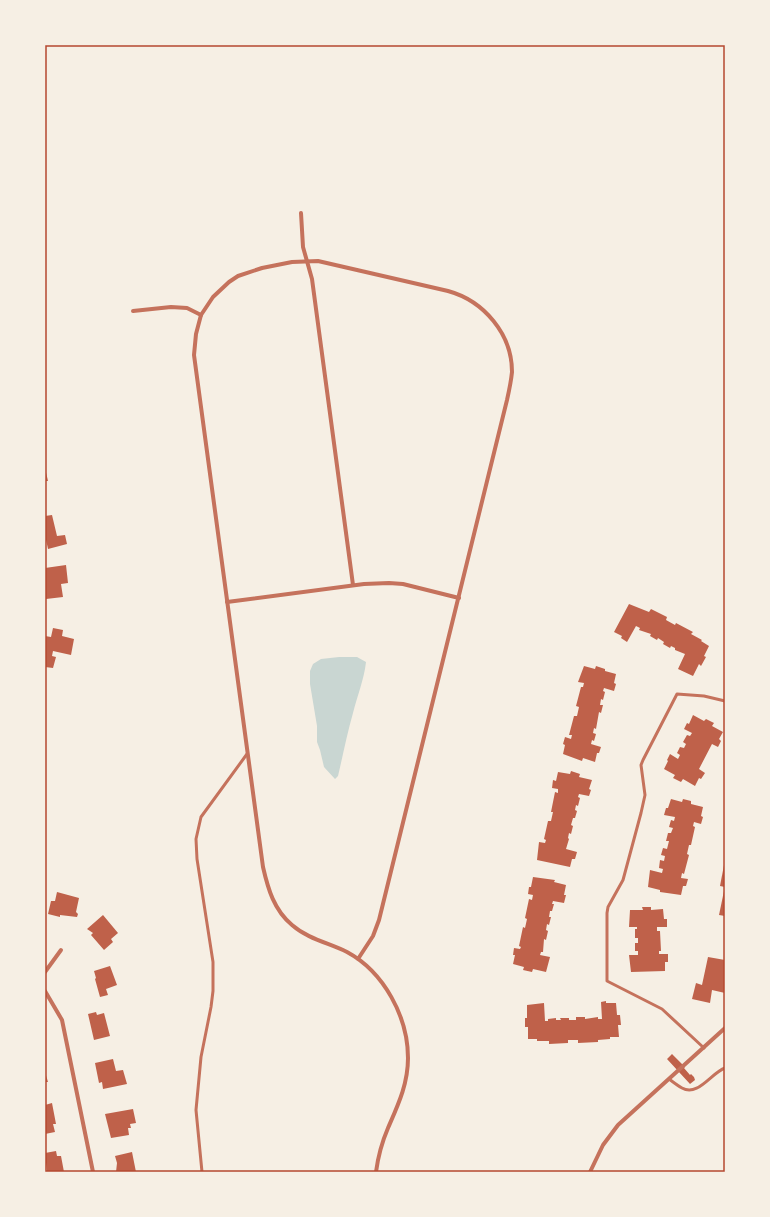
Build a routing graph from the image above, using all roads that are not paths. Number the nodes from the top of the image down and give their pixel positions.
1 (301, 213) dead end
2 (307, 261) junction
3 (133, 311) dead end
4 (201, 315) junction
5 (353, 585) junction
6 (459, 598) junction
7 (227, 602) junction
8 (725, 701) edge
9 (247, 754) junction
10 (61, 950) dead end
11 (358, 959) junction
12 (45, 972) edge
13 (45, 991) edge
14 (725, 1028) edge
15 (704, 1048) junction
16 (725, 1068) edge
17 (669, 1079) junction
18 (92, 1172) edge
19 (202, 1172) edge
20 (376, 1172) edge
21 (590, 1172) edge

1 - 2 street
2 - 4 street
2 - 5 street
2 - 6 street
3 - 4 street
4 - 7 street
5 - 6 street
5 - 7 street
6 - 11 street
7 - 9 street
8 - 15 lane
9 - 11 street
9 - 19 lane
10 - 12 street
11 - 20 street
13 - 18 street
14 - 15 street
15 - 17 street
16 - 17 lane
17 - 21 street

